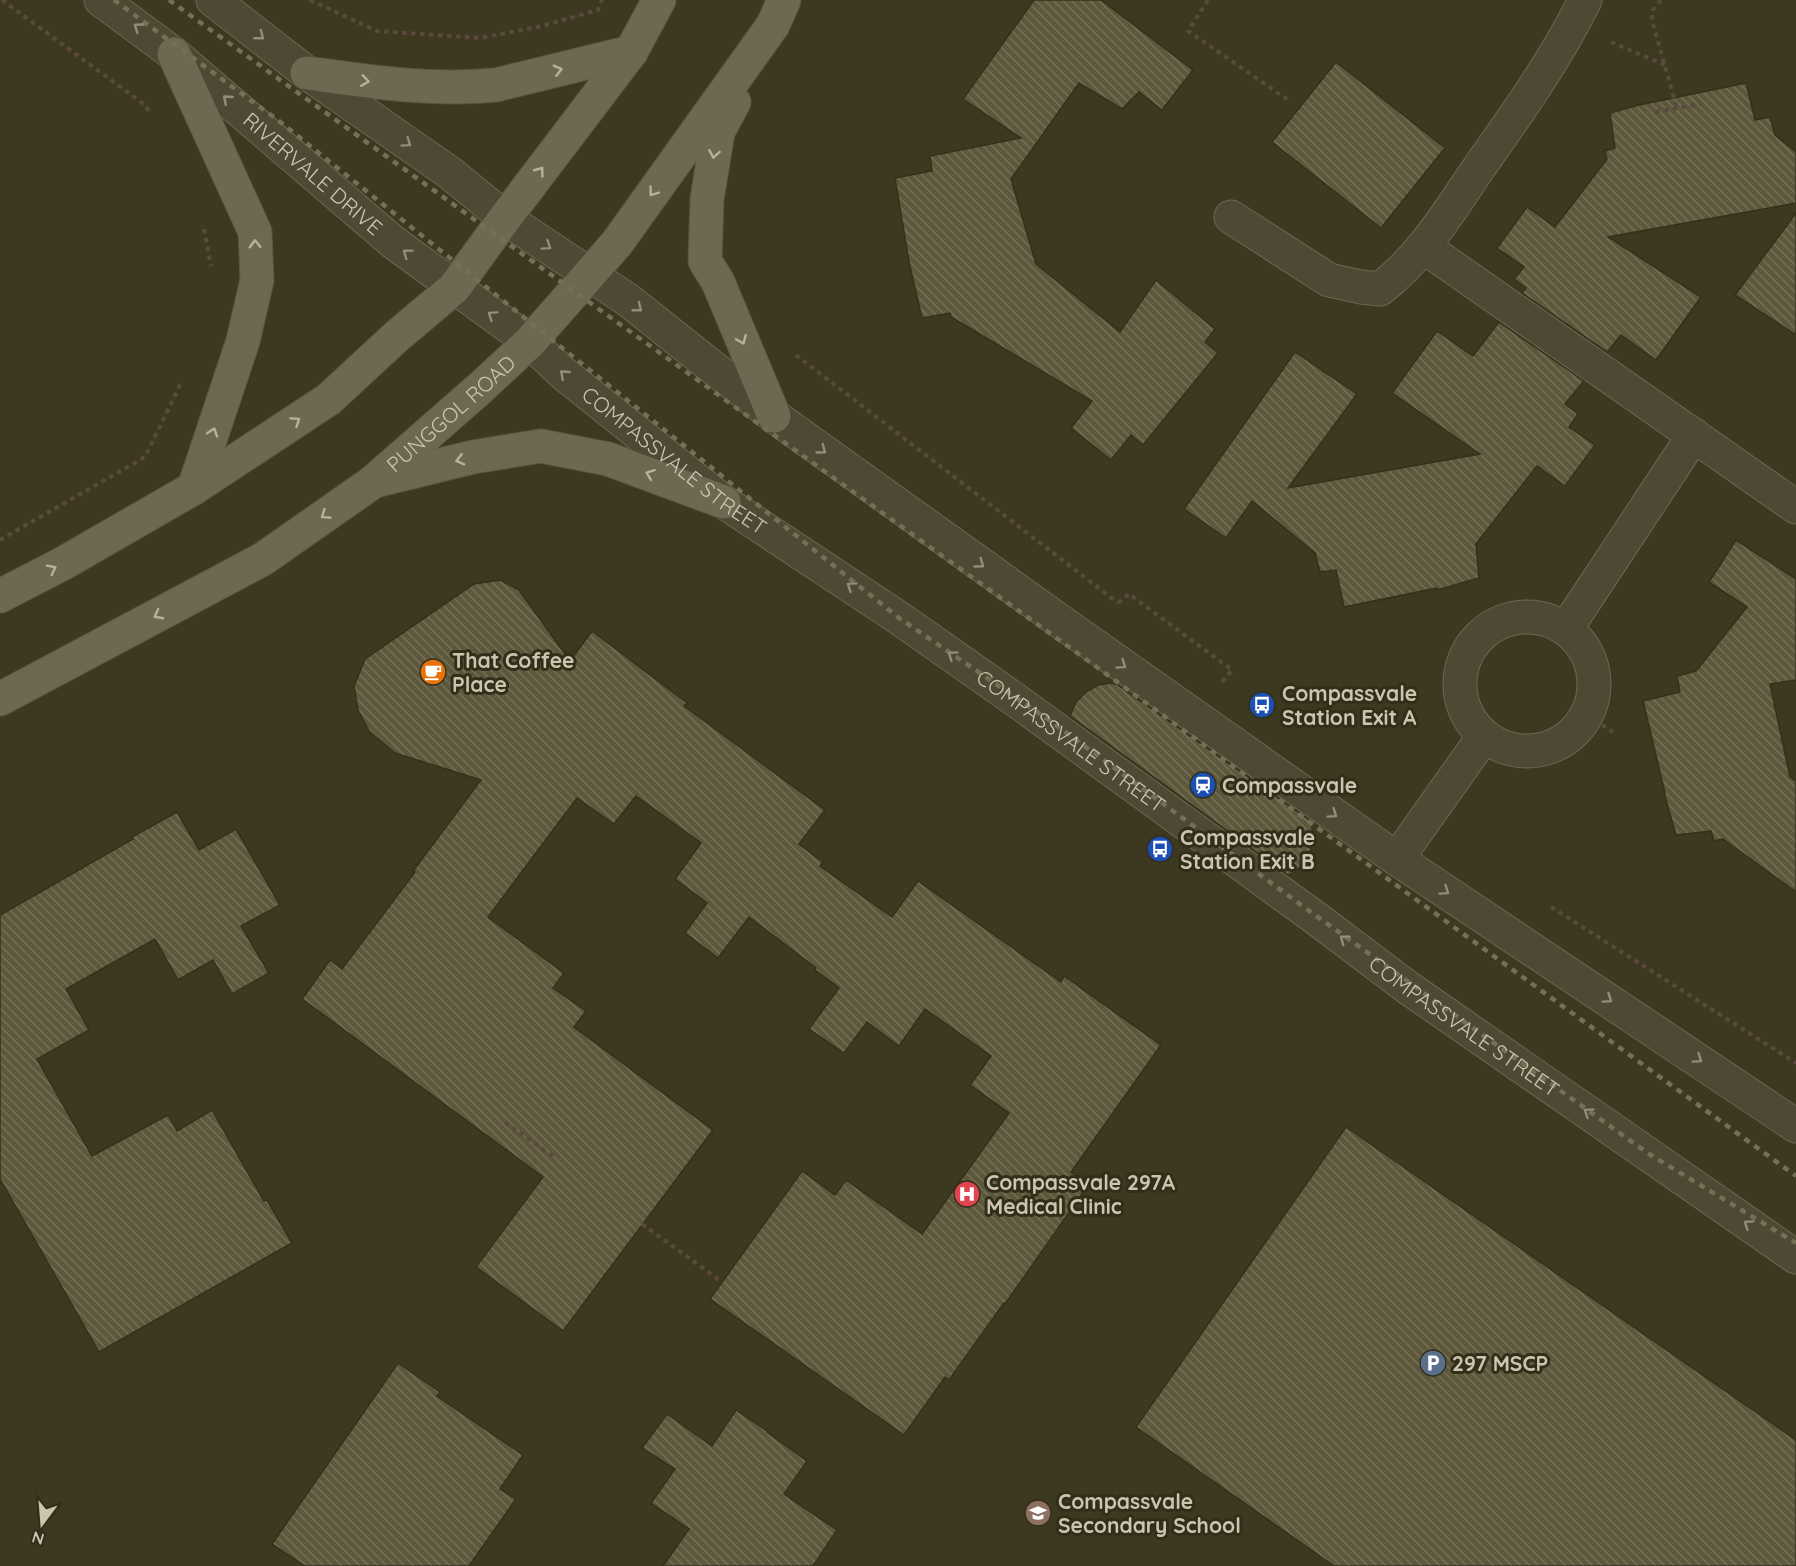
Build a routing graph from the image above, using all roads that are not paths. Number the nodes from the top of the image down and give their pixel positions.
1 (101, 0) edge
2 (213, 0) edge
3 (659, 0) edge
4 (778, 13) edge
5 (1579, 13) edge
6 (631, 52) junction
7 (174, 54) junction
8 (307, 73) junction
9 (1231, 217) dead end
10 (505, 218) junction
11 (1424, 247) junction
12 (590, 275) junction
13 (454, 288) junction
14 (530, 342) junction
15 (774, 416) junction
16 (1694, 435) junction
17 (373, 482) junction
18 (194, 488) junction
19 (724, 502) junction
20 (1796, 507) edge
21 (0, 596) edge
22 (1566, 629) junction
23 (0, 699) edge
24 (1484, 736) junction
25 (1396, 859) junction
26 (1796, 1126) edge
27 (1796, 1257) edge

7 -> 1 street, RIVERVALE DRIVE
2 -> 8 street
3 - 6 main road
4 -> 12 main road, PUNGGOL ROAD
4 -> 15 main road
5 - 11 street
8 -> 6 main road
10 -> 6 main road
13 -> 7 street, RIVERVALE DRIVE
18 -> 7 main road
8 -> 10 street
9 - 11 street
10 -> 12 street
10 - 13 main road
11 - 16 street
12 - 14 main road, PUNGGOL ROAD
12 -> 15 street
14 -> 13 street, RIVERVALE DRIVE
18 -> 13 main road
14 - 17 main road, PUNGGOL ROAD
19 -> 14 street, COMPASSVALE STREET
15 -> 25 street
16 - 20 street
16 - 22 street
19 -> 17 main road
17 -> 23 main road, PUNGGOL ROAD
21 -> 18 main road
27 -> 19 street, COMPASSVALE STREET
22 - 24 street
22 - 24 street
24 - 25 street
25 -> 26 street

